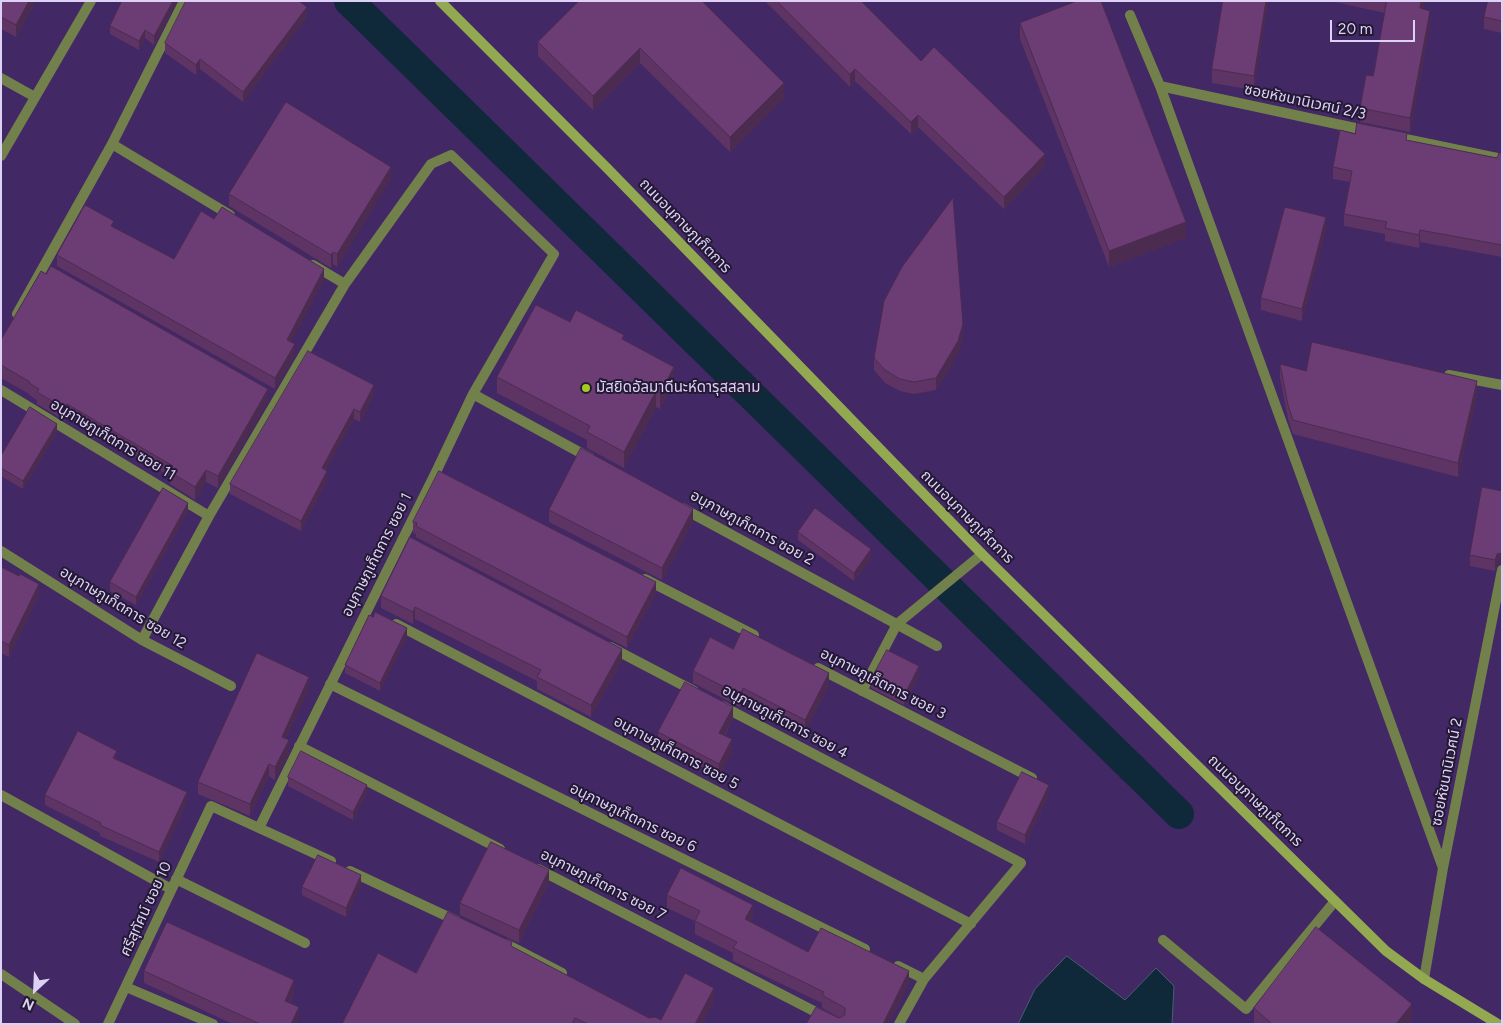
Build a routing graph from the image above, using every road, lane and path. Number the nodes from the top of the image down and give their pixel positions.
1 (91, 1) edge
2 (184, 1) edge
3 (440, 1) edge
4 (1130, 15) dead end
5 (1, 78) edge
6 (1160, 86) junction
7 (35, 97) junction
8 (112, 144) junction
9 (1, 156) edge
10 (1502, 159) edge
11 (237, 219) edge
12 (303, 259) edge
13 (345, 284) junction
14 (11, 324) edge
15 (1438, 372) edge
16 (1502, 385) edge
17 (1, 390) edge
18 (473, 394) junction
19 (602, 464) edge
20 (672, 502) edge
21 (210, 516) junction
22 (1, 552) edge
23 (982, 554) junction
24 (1502, 570) edge
25 (631, 572) edge
26 (376, 613) junction
27 (897, 624) junction
28 (142, 640) junction
29 (597, 640) edge
30 (764, 640) edge
31 (937, 646) dead end
32 (809, 663) edge
33 (330, 684) junction
34 (231, 686) dead end
35 (862, 691) junction
36 (299, 746) junction
37 (1040, 782) edge
38 (1, 795) edge
39 (259, 828) junction
40 (512, 855) edge
41 (529, 864) edge
42 (1443, 868) junction
43 (176, 879) junction
44 (171, 889) junction
45 (1335, 901) junction
46 (464, 924) edge
47 (971, 924) junction
48 (1162, 940) dead end
49 (500, 941) edge
50 (305, 943) dead end
51 (871, 952) edge
52 (889, 961) edge
53 (1, 974) edge
54 (569, 977) edge
55 (924, 979) junction
56 (1424, 980) junction
57 (126, 987) junction
58 (75, 1024) edge
59 (108, 1024) edge
60 (214, 1024) edge
61 (839, 1024) edge
62 (899, 1024) edge
63 (1498, 1024) edge

1 - 7 street
2 - 8 street
3 - 23 street, ถนนอนุภาษภูเก็ตการ
4 - 6 street
5 - 7 street
6 - 10 street, ซอยหัชนานิเวศน์ 2/3
6 - 42 street
7 - 9 street
8 - 11 street
8 - 14 street
12 - 13 street
13 - 18 street, อนุภาษภูเก็ตการ ซอย 1
13 - 21 street
15 - 16 street
17 - 21 street, อนุภาษภูเก็ตการ ซอย 11
18 - 19 street
18 - 26 street, อนุภาษภูเก็ตการ ซอย 1
20 - 27 street, อนุภาษภูเก็ตการ ซอย 2
21 - 28 street
22 - 28 street, อนุภาษภูเก็ตการ ซอย 12
23 - 27 street
23 - 45 street, ถนนอนุภาษภูเก็ตการ
24 - 42 street, ซอยหัชนานิเวศน์ 2
25 - 30 street
26 - 33 street, อนุภาษภูเก็ตการ ซอย 1
26 - 47 street, อนุภาษภูเก็ตการ ซอย 5
27 - 31 street, อนุภาษภูเก็ตการ ซอย 2
27 - 35 street
28 - 34 street, อนุภาษภูเก็ตการ ซอย 12
29 - 47 street, อนุภาษภูเก็ตการ ซอย 4
32 - 35 street, อนุภาษภูเก็ตการ ซอย 3
33 - 36 street, อนุภาษภูเก็ตการ ซอย 1
33 - 51 street, อนุภาษภูเก็ตการ ซอย 6
35 - 37 street, อนุภาษภูเก็ตการ ซอย 3
36 - 39 street, อนุภาษภูเก็ตการ ซอย 1
36 - 40 street
38 - 44 street
39 - 43 street, ศรีสุทัศน์ ซอย 10
39 - 46 street
41 - 61 street, อนุภาษภูเก็ตการ ซอย 7
42 - 56 street, ซอยหัชนานิเวศน์ 2
43 - 44 street, ศรีสุทัศน์ ซอย 10
43 - 50 street
44 - 57 street, ศรีสุทัศน์ ซอย 10
45 - 48 street
45 - 56 street, ถนนอนุภาษภูเก็ตการ
47 - 55 street
49 - 54 street
52 - 55 street
53 - 58 street
55 - 62 street
56 - 63 street, ถนนอนุภาษภูเก็ตการ
57 - 59 street, ศรีสุทัศน์ ซอย 10
57 - 60 street

